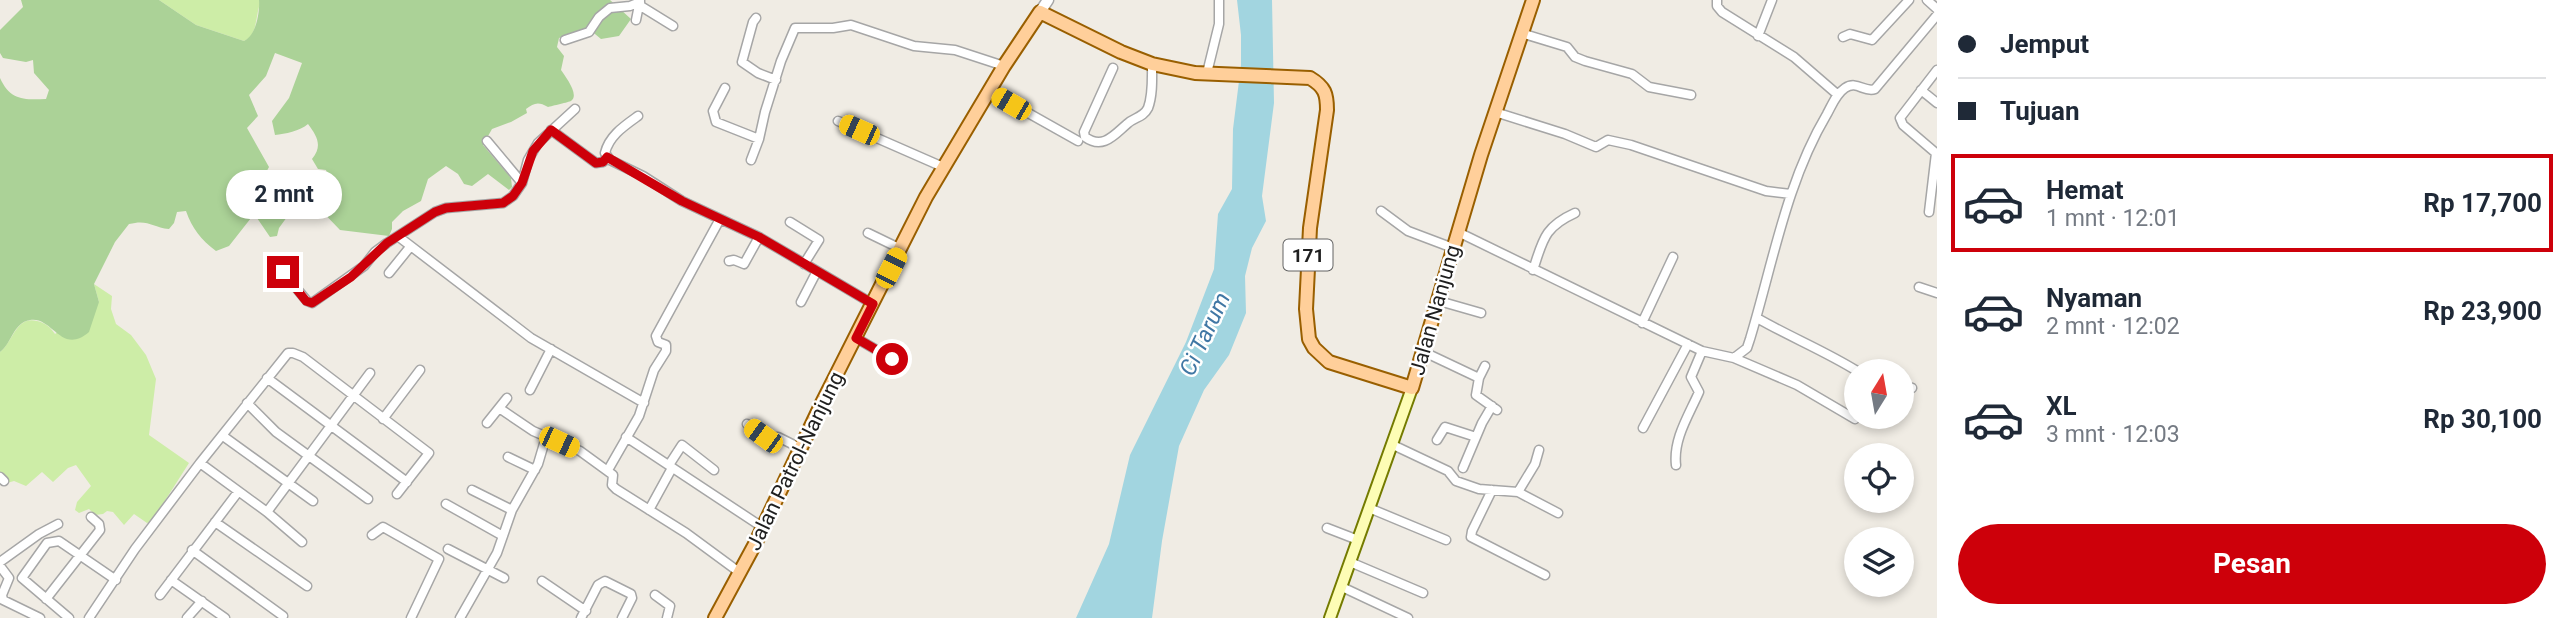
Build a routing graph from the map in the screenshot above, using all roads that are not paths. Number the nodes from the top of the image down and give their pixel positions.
1 (1048, 0) edge
2 (1219, 0) edge
3 (1533, 0) edge
4 (1717, 0) edge
5 (1772, 0) edge
6 (1909, 0) edge
7 (1927, 0) edge
8 (640, 2) edge
9 (1937, 9) edge
10 (1040, 12) junction
11 (1937, 15) edge
12 (756, 19) dead end
13 (636, 20) dead end
14 (673, 26) dead end
15 (1521, 33) junction
16 (1758, 36) junction
17 (1843, 37) dead end
18 (565, 40) dead end
19 (1152, 64) junction
20 (1004, 66) junction
21 (1114, 68) dead end
22 (1937, 70) edge
23 (1210, 73) junction
24 (776, 80) junction
25 (726, 88) dead end
26 (1921, 90) junction
27 (989, 91) junction
28 (1838, 94) junction
29 (1691, 95) dead end
30 (1937, 103) edge
31 (575, 109) dead end
32 (1495, 112) junction
33 (638, 116) dead end
34 (838, 121) dead end
35 (551, 130) junction
36 (759, 139) junction
37 (487, 141) dead end
38 (1078, 142) dead end
39 (1937, 153) edge
40 (607, 157) junction
41 (751, 160) dead end
42 (943, 167) junction
43 (522, 183) junction
44 (1791, 194) junction
45 (1381, 211) dead end
46 (1929, 212) dead end
47 (1575, 213) dead end
48 (720, 219) junction
49 (790, 222) dead end
50 (1458, 232) junction
51 (868, 233) dead end
52 (398, 237) junction
53 (759, 237) junction
54 (410, 247) junction
55 (1453, 248) junction
56 (901, 249) junction
57 (1673, 257) dead end
58 (729, 261) dead end
59 (804, 264) junction
60 (1533, 270) junction
61 (817, 271) junction
62 (283, 272) dead end
63 (389, 273) dead end
64 (1919, 287) dead end
65 (1937, 293) edge
66 (1438, 301) junction
67 (801, 302) dead end
68 (873, 304) junction
69 (1481, 313) dead end
70 (1756, 318) junction
71 (1642, 323) junction
72 (856, 338) junction
73 (1688, 344) junction
74 (551, 349) junction
75 (1702, 351) junction
76 (1424, 352) junction
77 (1734, 358) junction
78 (892, 359) dead end
79 (1844, 363) edge
80 (1485, 366) dead end
81 (420, 370) dead end
82 (370, 373) dead end
83 (267, 378) junction
84 (1479, 378) junction
85 (1412, 388) junction
86 (530, 390) dead end
87 (353, 397) junction
88 (507, 398) dead end
89 (247, 403) junction
90 (644, 403) junction
91 (499, 408) junction
92 (1844, 412) edge
93 (383, 419) junction
94 (487, 423) dead end
95 (747, 424) dead end
96 (331, 425) junction
97 (1643, 428) dead end
98 (223, 436) junction
99 (546, 437) junction
100 (1476, 437) junction
101 (626, 438) junction
102 (1437, 440) dead end
103 (1393, 445) junction
104 (800, 447) junction
105 (1539, 450) dead end
106 (309, 453) junction
107 (508, 457) dead end
108 (200, 463) junction
109 (1676, 466) dead end
110 (670, 467) junction
111 (1463, 468) dead end
112 (535, 470) junction
113 (608, 470) junction
114 (714, 470) dead end
115 (407, 482) junction
116 (288, 483) junction
117 (472, 490) dead end
118 (1492, 490) junction
119 (239, 492) junction
120 (1518, 492) junction
121 (397, 494) dead end
122 (368, 499) dead end
123 (313, 501) dead end
124 (446, 504) dead end
125 (1368, 508) junction
126 (512, 510) junction
127 (649, 510) junction
128 (267, 512) junction
129 (1558, 513) dead end
130 (91, 517) dead end
131 (215, 522) junction
132 (58, 524) dead end
133 (762, 527) junction
134 (1327, 528) dead end
135 (372, 535) dead end
136 (503, 536) junction
137 (1358, 540) junction
138 (1446, 540) dead end
139 (302, 541) dead end
140 (25, 544) junction
141 (449, 549) dead end
142 (192, 550) junction
143 (40, 552) junction
144 (78, 556) junction
145 (1350, 562) junction
146 (0, 564) edge
147 (487, 569) junction
148 (739, 572) junction
149 (1545, 575) dead end
150 (504, 578) dead end
151 (116, 580) junction
152 (171, 580) junction
153 (542, 581) dead end
154 (307, 586) dead end
155 (1342, 587) junction
156 (1423, 593) dead end
157 (655, 594) dead end
158 (160, 595) dead end
159 (46, 599) junction
160 (202, 601) junction
161 (583, 614) edge
162 (283, 616) edge
163 (414, 617) edge
164 (40, 618) edge
165 (69, 618) edge
166 (89, 618) edge
167 (187, 618) edge
168 (225, 618) edge
169 (460, 618) edge
170 (622, 618) edge
171 (667, 618) edge
172 (715, 618) edge
173 (1330, 618) edge
174 (1408, 618) edge

1 - 10 street
2 - 23 street
3 - 15 main road, Jalan Nanjung
4 - 16 street
5 - 16 street
6 - 17 street
7 - 9 street
8 - 13 street
8 - 14 street
8 - 18 street
10 - 19 main road, 171
10 - 20 main road, Jalan Patrol-Nanjung
11 - 28 street
12 - 24 street
15 - 29 street
15 - 32 main road, Jalan Nanjung
16 - 28 street
19 - 21 street
19 - 23 main road, 171
20 - 24 street
20 - 27 main road, Jalan Patrol-Nanjung
22 - 26 street
23 - 85 main road, 171
24 - 36 street
25 - 36 street
26 - 30 street
26 - 39 street
27 - 38 street
27 - 42 main road, Jalan Patrol-Nanjung
28 - 44 street
31 - 35 street
32 - 44 street
32 - 50 main road, Jalan Nanjung
33 - 40 street
34 - 42 street
35 - 40 street
35 - 43 street
36 - 41 street
37 - 43 street
39 - 46 street
40 - 48 street
42 - 56 main road, Jalan Patrol-Nanjung
43 - 52 street
44 - 70 street
45 - 55 street
47 - 60 street
48 - 53 street
48 - 90 street
49 - 59 street
50 - 55 main road, Jalan Nanjung
50 - 60 street
51 - 56 street
52 - 54 street
52 - 62 street
53 - 58 street
53 - 59 street
54 - 63 street
54 - 74 street
55 - 66 main road, Jalan Nanjung
56 - 68 main road, Jalan Patrol-Nanjung
57 - 71 street
59 - 61 street
60 - 71 street
61 - 67 street
61 - 68 street
64 - 65 street
66 - 69 street
66 - 76 main road, Jalan Nanjung
68 - 72 main road, Jalan Patrol-Nanjung
70 - 77 street
70 - 79 street
71 - 73 street
72 - 78 street
72 - 104 main road, Jalan Patrol-Nanjung
73 - 75 street
73 - 97 street
74 - 86 street
74 - 90 street
75 - 77 street
75 - 109 street
76 - 84 street
76 - 85 main road, Jalan Nanjung
77 - 92 street
80 - 84 street
81 - 93 street
82 - 87 street
83 - 87 street
83 - 89 street
83 - 96 street
84 - 100 street
85 - 103 main road, Jalan Nanjung
87 - 93 street
87 - 96 street
88 - 91 street
89 - 98 street
89 - 106 street
90 - 101 street
91 - 94 street
91 - 99 street
93 - 115 street
95 - 104 street
96 - 106 street
96 - 115 street
98 - 108 street
98 - 116 street
99 - 112 street
99 - 113 street
100 - 102 street
100 - 111 street
101 - 110 street
101 - 113 street
103 - 118 street
103 - 125 main road, Jalan Nanjung
104 - 133 main road, Jalan Patrol-Nanjung
105 - 120 street
106 - 116 street
106 - 122 street
107 - 112 street
108 - 119 street
108 - 151 street
110 - 114 street
110 - 127 street
110 - 133 street
112 - 126 street
113 - 127 street
115 - 121 street
116 - 123 street
116 - 128 street
117 - 126 street
118 - 120 street
118 - 149 street
119 - 128 street
119 - 131 street
120 - 129 street
124 - 136 street
125 - 137 main road, Jalan Nanjung
125 - 138 street
126 - 136 street
127 - 148 street
128 - 139 street
130 - 144 street
131 - 142 street
131 - 154 street
132 - 140 street
133 - 148 main road, Jalan Patrol-Nanjung
134 - 137 street
135 - 163 street
136 - 147 street
137 - 145 main road, Jalan Nanjung
140 - 143 street
140 - 146 street
141 - 147 street
142 - 152 street
142 - 162 street
143 - 144 street
143 - 159 street
144 - 151 street
144 - 159 street
145 - 155 main road, Jalan Nanjung
145 - 156 street
146 - 164 street
147 - 150 street
147 - 169 street
148 - 172 main road, Jalan Patrol-Nanjung
151 - 166 street
152 - 158 street
152 - 160 street
153 - 161 street
155 - 173 main road, Jalan Nanjung
155 - 174 street
157 - 171 street
159 - 165 street
160 - 167 street
160 - 168 street
161 - 170 street

